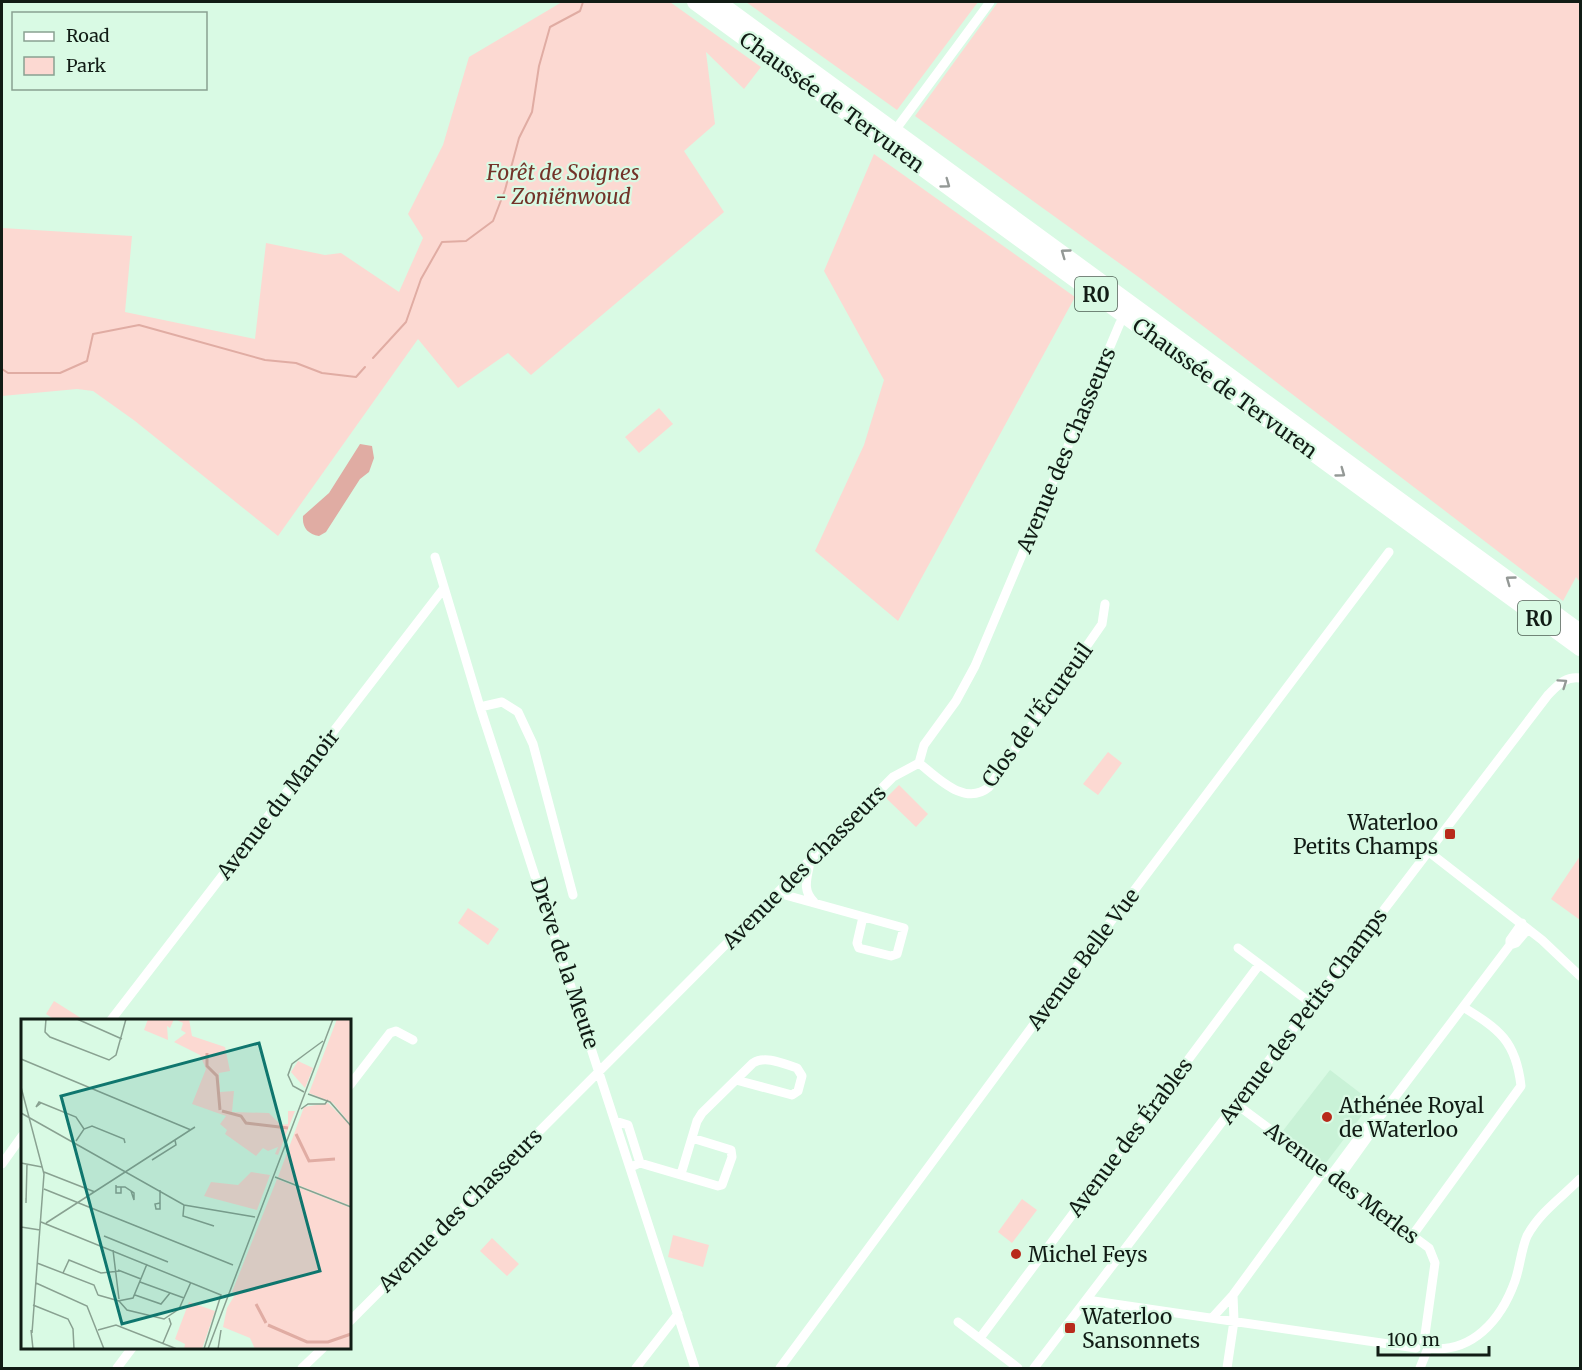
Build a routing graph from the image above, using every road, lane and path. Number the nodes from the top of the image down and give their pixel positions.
1 (695, 2) edge
2 (718, 2) edge
3 (990, 2) edge
4 (896, 129) junction
5 (1120, 323) dead end
6 (1389, 552) dead end
7 (435, 557) dead end
8 (444, 588) junction
9 (1105, 604) dead end
10 (1581, 632) edge
11 (1580, 648) edge
12 (1581, 678) edge
13 (480, 707) junction
14 (919, 764) junction
15 (1429, 852) junction
16 (810, 861) junction
17 (778, 893) junction
18 (573, 895) dead end
19 (814, 902) junction
20 (863, 917) junction
21 (1525, 926) junction
22 (1238, 948) dead end
23 (1259, 965) junction
24 (1581, 976) edge
25 (1312, 1004) junction
26 (1465, 1004) junction
27 (112, 1019) edge
28 (412, 1040) dead end
29 (600, 1069) junction
30 (735, 1080) junction
31 (351, 1084) edge
32 (1236, 1104) junction
33 (21, 1137) edge
34 (692, 1138) junction
35 (2, 1164) edge
36 (636, 1165) junction
37 (681, 1174) junction
38 (1332, 1174) junction
39 (1581, 1179) edge
40 (1412, 1236) junction
41 (1233, 1295) junction
42 (1087, 1300) junction
43 (678, 1314) junction
44 (1212, 1318) junction
45 (351, 1320) edge
46 (1234, 1321) junction
47 (958, 1322) dead end
48 (980, 1338) junction
49 (1423, 1348) junction
50 (131, 1349) edge
51 (320, 1349) edge
52 (117, 1368) edge
53 (302, 1368) edge
54 (636, 1368) edge
55 (695, 1368) edge
56 (780, 1368) edge
57 (1018, 1368) edge
58 (1034, 1368) edge
59 (1227, 1368) edge
60 (1420, 1368) edge

1 -> 11 highway, Chaussée de Tervuren / R0
2 - 4 highway, Chaussée de Tervuren / R0
3 - 4 street
10 -> 4 highway, Chaussée de Tervuren / R0
5 - 14 street, Avenue des Chasseurs
6 - 56 street, Avenue Belle Vue
7 - 8 street, Drève de la Meute
8 - 13 street, Drève de la Meute
8 - 27 street, Avenue du Manoir
9 - 14 street, Clos de l'Écureuil
15 -> 12 street, Avenue des Petits Champs
13 - 18 street
13 - 29 street, Drève de la Meute
14 - 16 street, Avenue des Chasseurs
15 - 21 street
15 - 25 street, Avenue des Petits Champs
16 - 17 street, Avenue des Chasseurs
16 - 19 street
17 - 19 street
17 - 29 street, Avenue des Chasseurs
19 - 20 street
20 - 20 street
21 - 24 street
21 - 26 street
22 - 23 street
23 - 25 street
23 - 48 street, Avenue des Érables
25 - 32 street, Avenue des Petits Champs
26 - 38 street
26 - 40 street
28 - 31 street
29 - 36 street, Drève de la Meute
29 - 45 street, Avenue des Chasseurs
30 - 30 street
30 - 34 street
32 - 38 street, Avenue des Merles
32 - 42 street, Avenue des Petits Champs
33 - 35 street
34 - 37 street
34 - 37 street
36 - 37 street
36 - 43 street, Drève de la Meute
38 - 40 street, Avenue des Merles
38 - 41 street
39 - 49 street
40 - 49 street, Avenue des Merles
41 - 44 street
41 - 46 street
42 - 44 street
42 - 58 street, Avenue des Petits Champs
43 - 54 street
43 - 55 street, Drève de la Meute
44 - 46 street
46 - 49 street
46 - 59 street
47 - 48 street
48 - 57 street
49 - 60 street, Avenue des Merles
50 - 52 street
51 - 53 street

